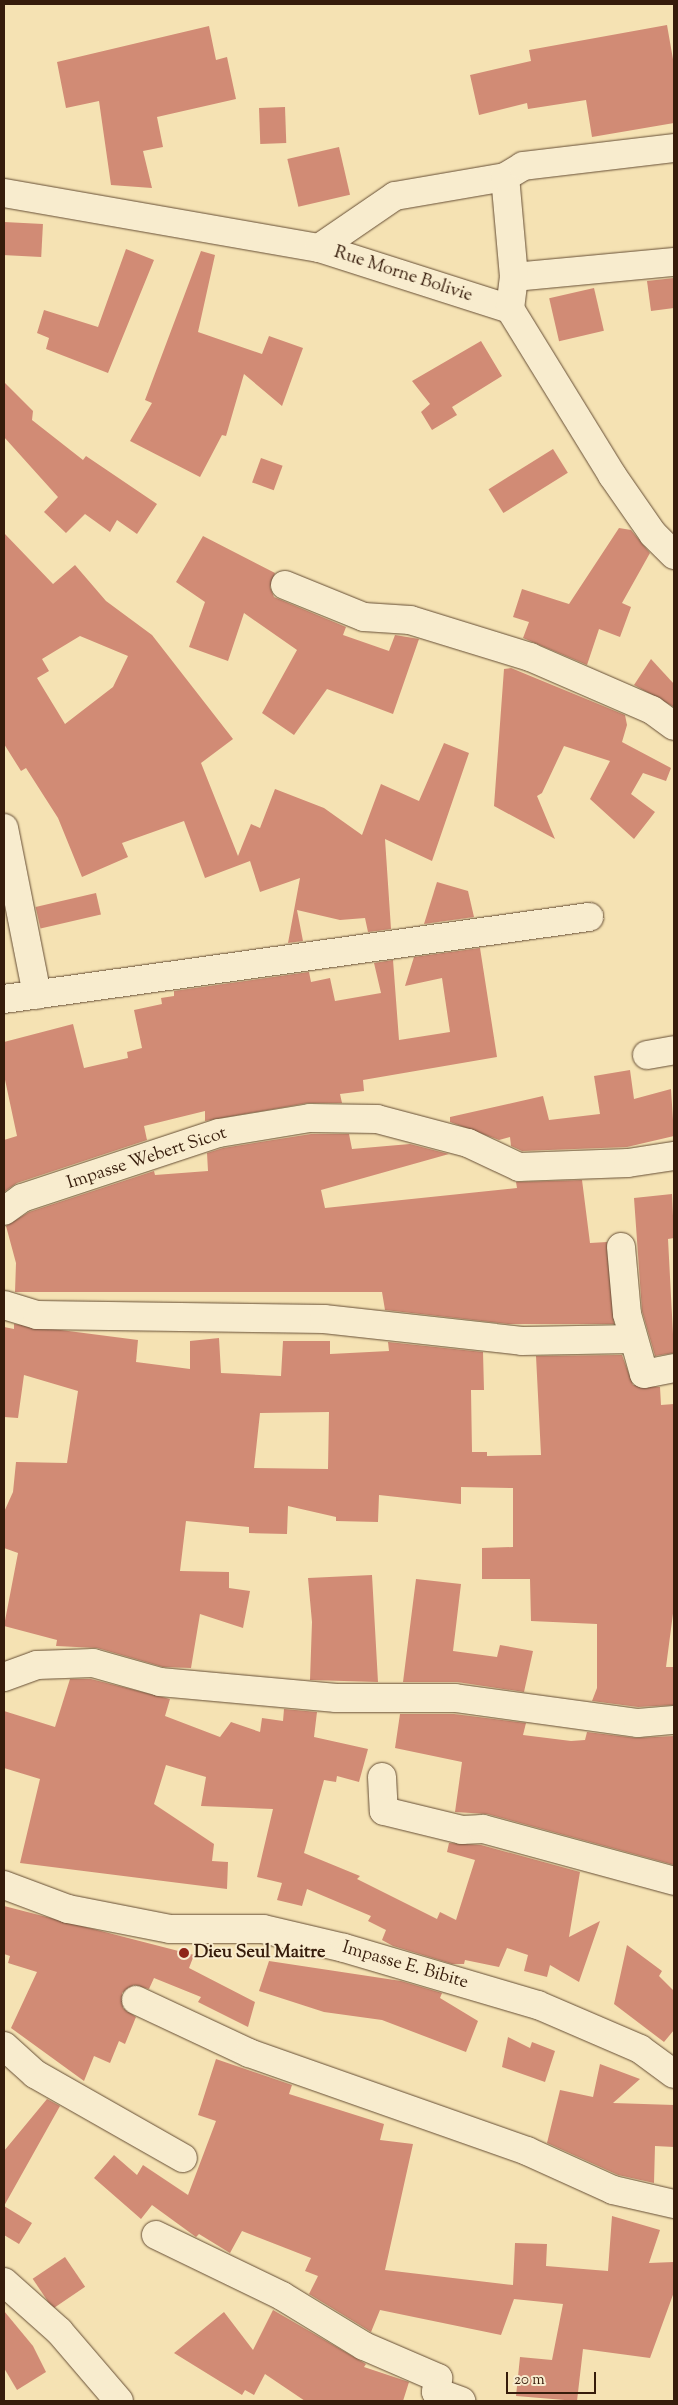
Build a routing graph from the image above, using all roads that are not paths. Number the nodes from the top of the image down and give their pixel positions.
1 (674, 148) edge
2 (505, 177) junction
3 (4, 193) edge
4 (319, 248) junction
5 (674, 262) edge
6 (514, 276) junction
7 (510, 309) junction
8 (674, 555) edge
9 (285, 585) dead end
10 (674, 726) edge
11 (4, 828) edge
12 (589, 917) dead end
13 (37, 995) junction
14 (4, 999) edge
15 (674, 1050) edge
16 (647, 1055) dead end
17 (674, 1156) edge
18 (4, 1211) edge
19 (621, 1247) dead end
20 (4, 1305) edge
21 (633, 1339) junction
22 (674, 1368) edge
23 (4, 1677) edge
24 (674, 1720) edge
25 (382, 1777) dead end
26 (674, 1880) edge
27 (4, 1885) edge
28 (136, 2000) dead end
29 (4, 2046) edge
30 (674, 2074) edge
31 (183, 2158) dead end
32 (674, 2204) edge
33 (156, 2235) dead end
34 (4, 2282) edge
35 (119, 2401) edge
36 (461, 2401) edge

1 - 2 street
2 - 4 street
2 - 6 street
3 - 4 street, Rue Morne Bolivie
4 - 7 street, Rue Morne Bolivie
5 - 6 street
6 - 7 street
7 - 8 street
9 - 10 street
11 - 13 street
12 - 13 street
13 - 14 street
15 - 16 street
17 - 18 street, Impasse Webert Sicot
19 - 21 street
20 - 21 street
21 - 22 street
23 - 24 street
25 - 26 street
27 - 30 street, Impasse E. Bibite
28 - 32 street
29 - 31 street
33 - 36 street
34 - 35 street

